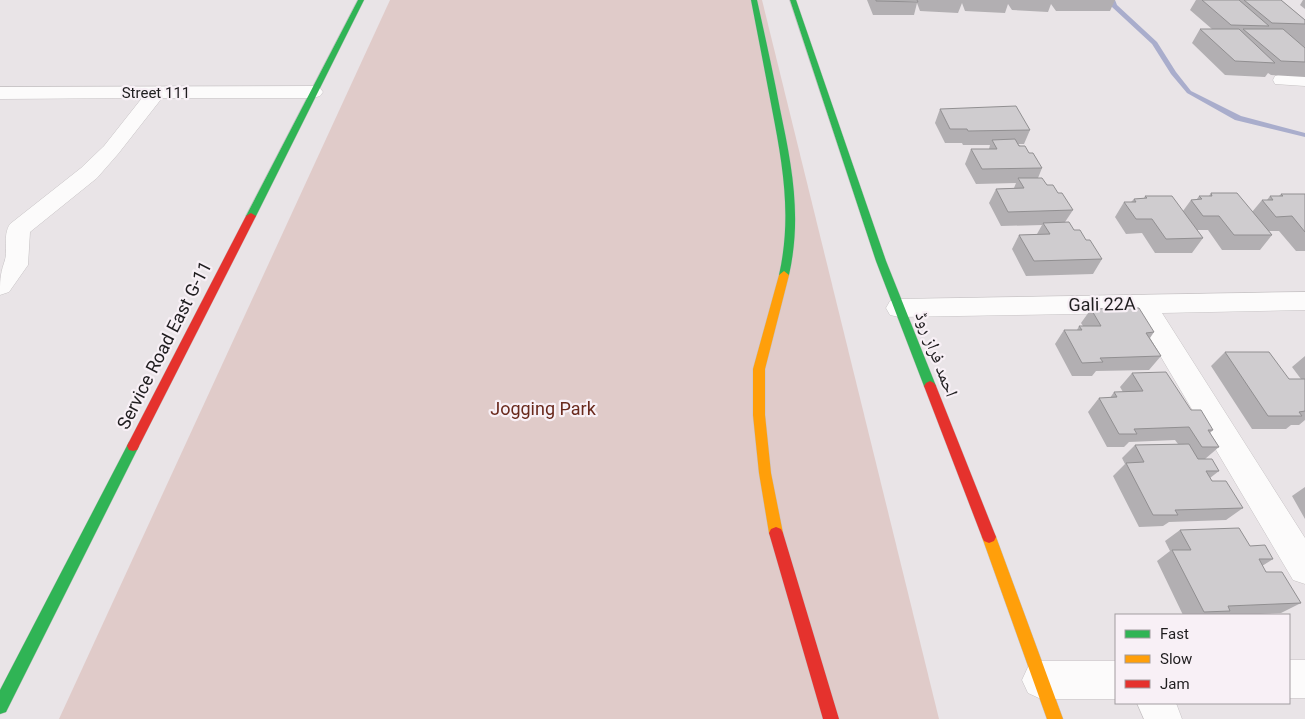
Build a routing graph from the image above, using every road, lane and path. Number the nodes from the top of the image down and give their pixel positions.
1 (361, 0) edge
2 (754, 0) edge
3 (793, 0) edge
4 (1282, 80) dead end
5 (1305, 80) edge
6 (313, 92) junction
7 (0, 93) edge
8 (156, 93) junction
9 (8, 265) edge
10 (0, 286) edge
11 (1305, 301) edge
12 (1143, 304) junction
13 (900, 308) junction
14 (1305, 568) edge
15 (1290, 679) edge
16 (1305, 679) edge
17 (1041, 680) junction
18 (1115, 680) edge
19 (1156, 704) edge
20 (0, 706) edge
21 (831, 719) edge
22 (1055, 719) edge
23 (1163, 719) edge

1 - 6 main road, Service Road East G-11
2 - 21 main road
3 - 13 main road, احمد فراز روڈ
4 - 5 street
6 - 8 street, Street 111
6 - 20 main road, Service Road East G-11
7 - 8 street, Street 111
8 - 9 street
9 - 10 street
11 - 12 street, Gali 22A
12 - 13 street, Gali 22A
12 - 14 street
13 - 17 main road, احمد فراز روڈ
15 - 16 street
17 - 18 street
17 - 22 main road, احمد فراز روڈ
19 - 23 street

